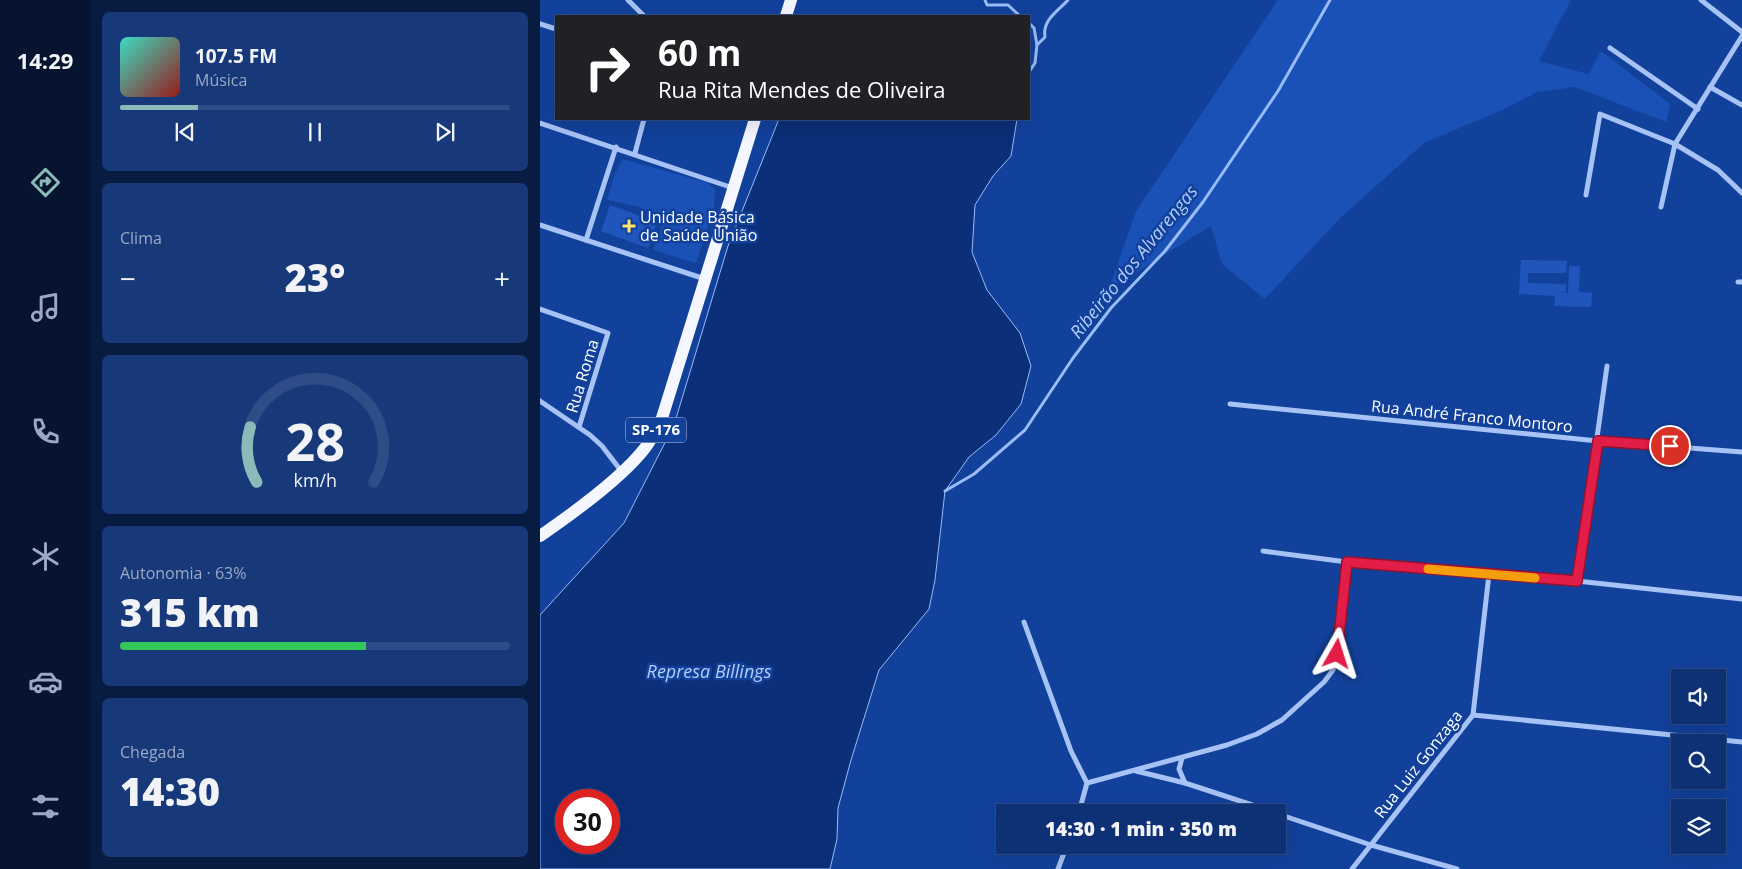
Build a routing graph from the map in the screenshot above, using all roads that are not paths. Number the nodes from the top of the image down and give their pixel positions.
1 (628, 0) edge
2 (790, 0) edge
3 (1701, 0) edge
4 (643, 15) edge
5 (786, 15) edge
6 (540, 24) edge
7 (555, 30) edge
8 (1742, 32) edge
9 (1742, 36) edge
10 (1610, 48) dead end
11 (1710, 87) junction
12 (1742, 105) edge
13 (1698, 109) junction
14 (644, 120) edge
15 (755, 120) edge
16 (540, 123) edge
17 (1675, 144) junction
18 (616, 147) junction
19 (635, 154) junction
20 (734, 188) junction
21 (1742, 192) edge
22 (1586, 194) dead end
23 (1661, 207) dead end
24 (540, 225) edge
25 (586, 240) junction
26 (705, 279) junction
27 (540, 309) edge
28 (1607, 366) dead end
29 (540, 401) edge
30 (1230, 404) dead end
31 (579, 427) junction
32 (1598, 441) junction
33 (1742, 452) edge
34 (622, 472) junction
35 (540, 536) edge
36 (1263, 551) dead end
37 (1347, 562) junction
38 (1489, 574) junction
39 (1577, 581) junction
40 (1742, 599) edge
41 (1024, 622) dead end
42 (1473, 715) junction
43 (1742, 742) edge
44 (1182, 758) junction
45 (1136, 771) junction
46 (1088, 783) junction
47 (1185, 783) junction
48 (1081, 804) edge
49 (1249, 804) edge
50 (1286, 817) edge
51 (1371, 845) junction
52 (1064, 854) edge
53 (1058, 869) edge
54 (1352, 869) edge
55 (1457, 869) edge

1 - 4 street
2 - 5 main road
3 - 8 street
6 - 7 street
9 - 11 street
10 - 13 street
11 - 12 street
11 - 13 street
13 - 17 street
14 - 19 street
15 - 20 main road, SP-176
16 - 18 street
17 - 21 street
17 - 22 street
17 - 23 street
18 - 19 street
18 - 25 street
19 - 20 street
20 - 26 main road, SP-176
24 - 25 street
25 - 26 street
26 - 34 main road, SP-176
27 - 31 street, Rua Roma
28 - 32 street
29 - 31 street
30 - 32 street, Rua André Franco Montoro
31 - 34 street
32 - 33 street, Rua André Franco Montoro
32 - 39 street
34 - 35 main road, SP-176
36 - 37 street
37 - 38 street
37 - 44 street
38 - 39 street
38 - 42 street, Rua Luiz Gonzaga
39 - 40 street
41 - 46 street
42 - 43 street
42 - 51 street, Rua Luiz Gonzaga
44 - 45 street
44 - 47 street
45 - 46 street
45 - 47 street
46 - 48 street
47 - 49 street
50 - 51 street
51 - 54 street, Rua Luiz Gonzaga
51 - 55 street
52 - 53 street

